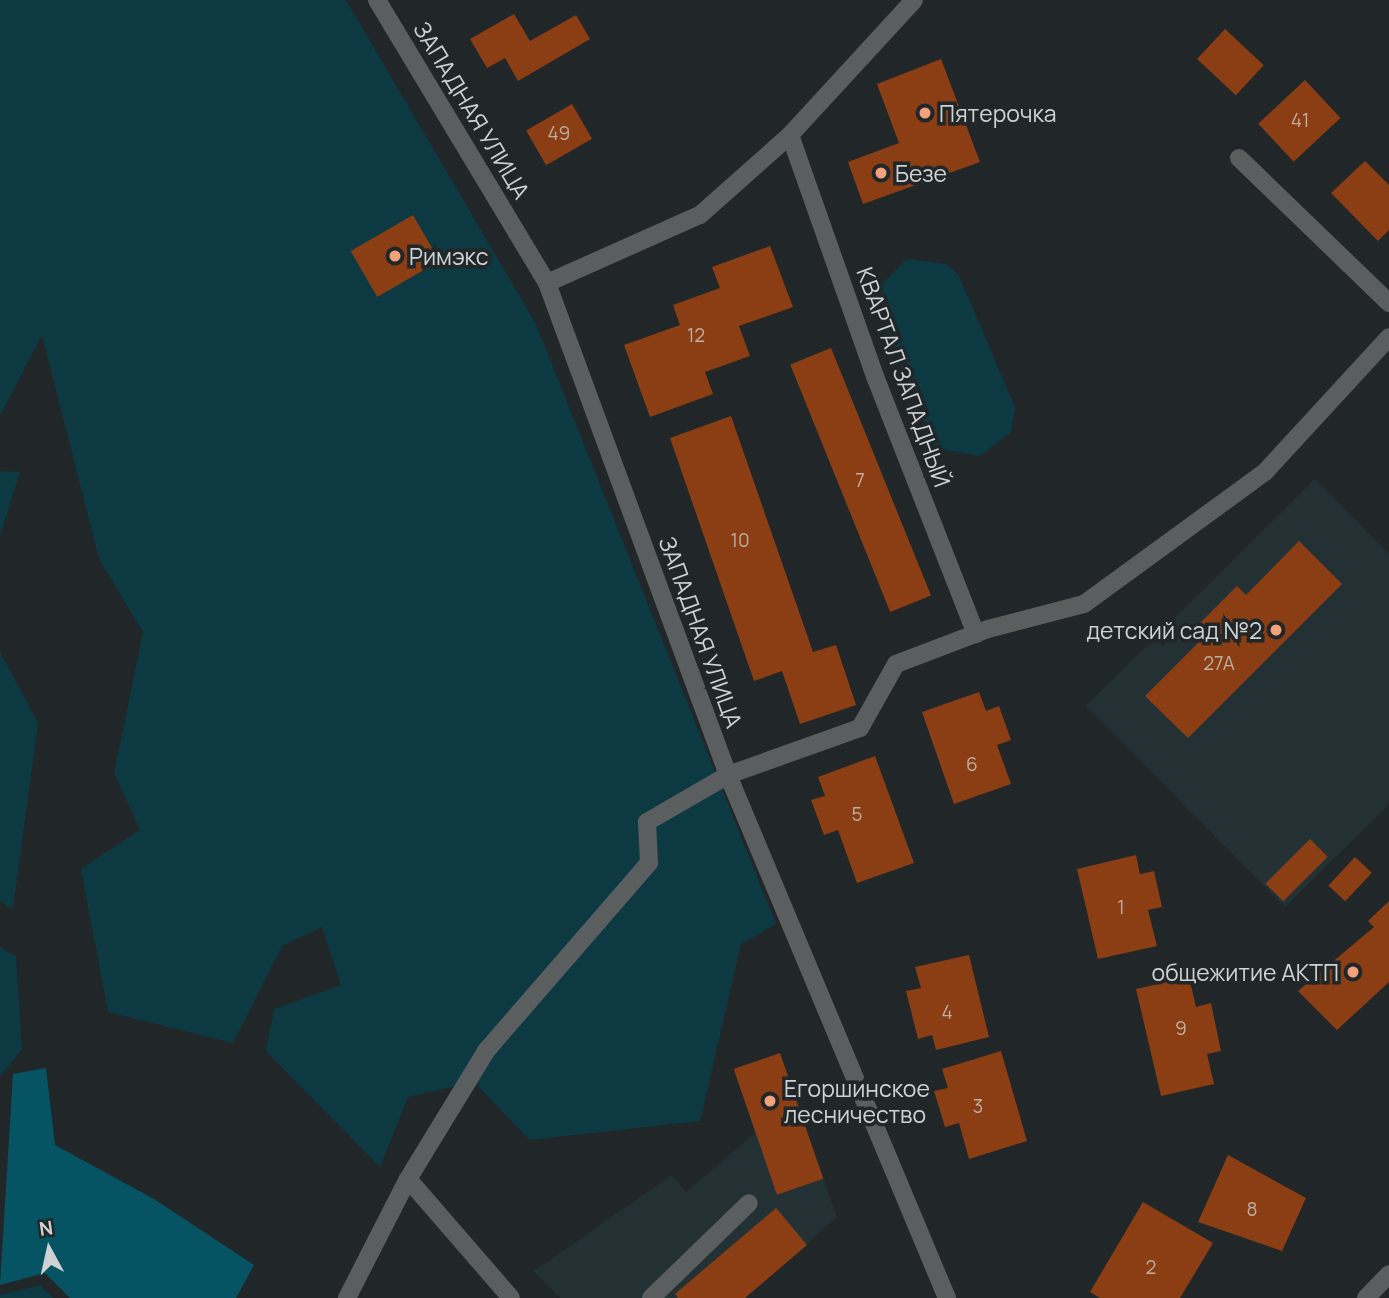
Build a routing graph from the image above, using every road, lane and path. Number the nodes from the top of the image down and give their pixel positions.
1 (377, 0) edge
2 (914, 0) edge
3 (790, 135) junction
4 (1239, 158) dead end
5 (547, 283) junction
6 (1389, 303) edge
7 (1389, 337) edge
8 (976, 634) junction
9 (728, 775) junction
10 (408, 1179) junction
11 (749, 1203) dead end
12 (1389, 1275) edge
13 (347, 1298) edge
14 (511, 1298) edge
15 (651, 1298) edge
16 (947, 1298) edge
17 (1366, 1298) edge

1 - 5 street, ЗАПАДНАЯ УЛИЦА
2 - 3 street
3 - 5 street
3 - 8 street, КВАРТАЛ ЗАПАДНЫЙ
4 - 6 street
5 - 9 street, ЗАПАДНАЯ УЛИЦА
7 - 8 street
8 - 9 street
9 - 10 street
9 - 16 street, ЗАПАДНАЯ УЛИЦА
10 - 13 street
10 - 14 street
11 - 15 street
12 - 17 street

